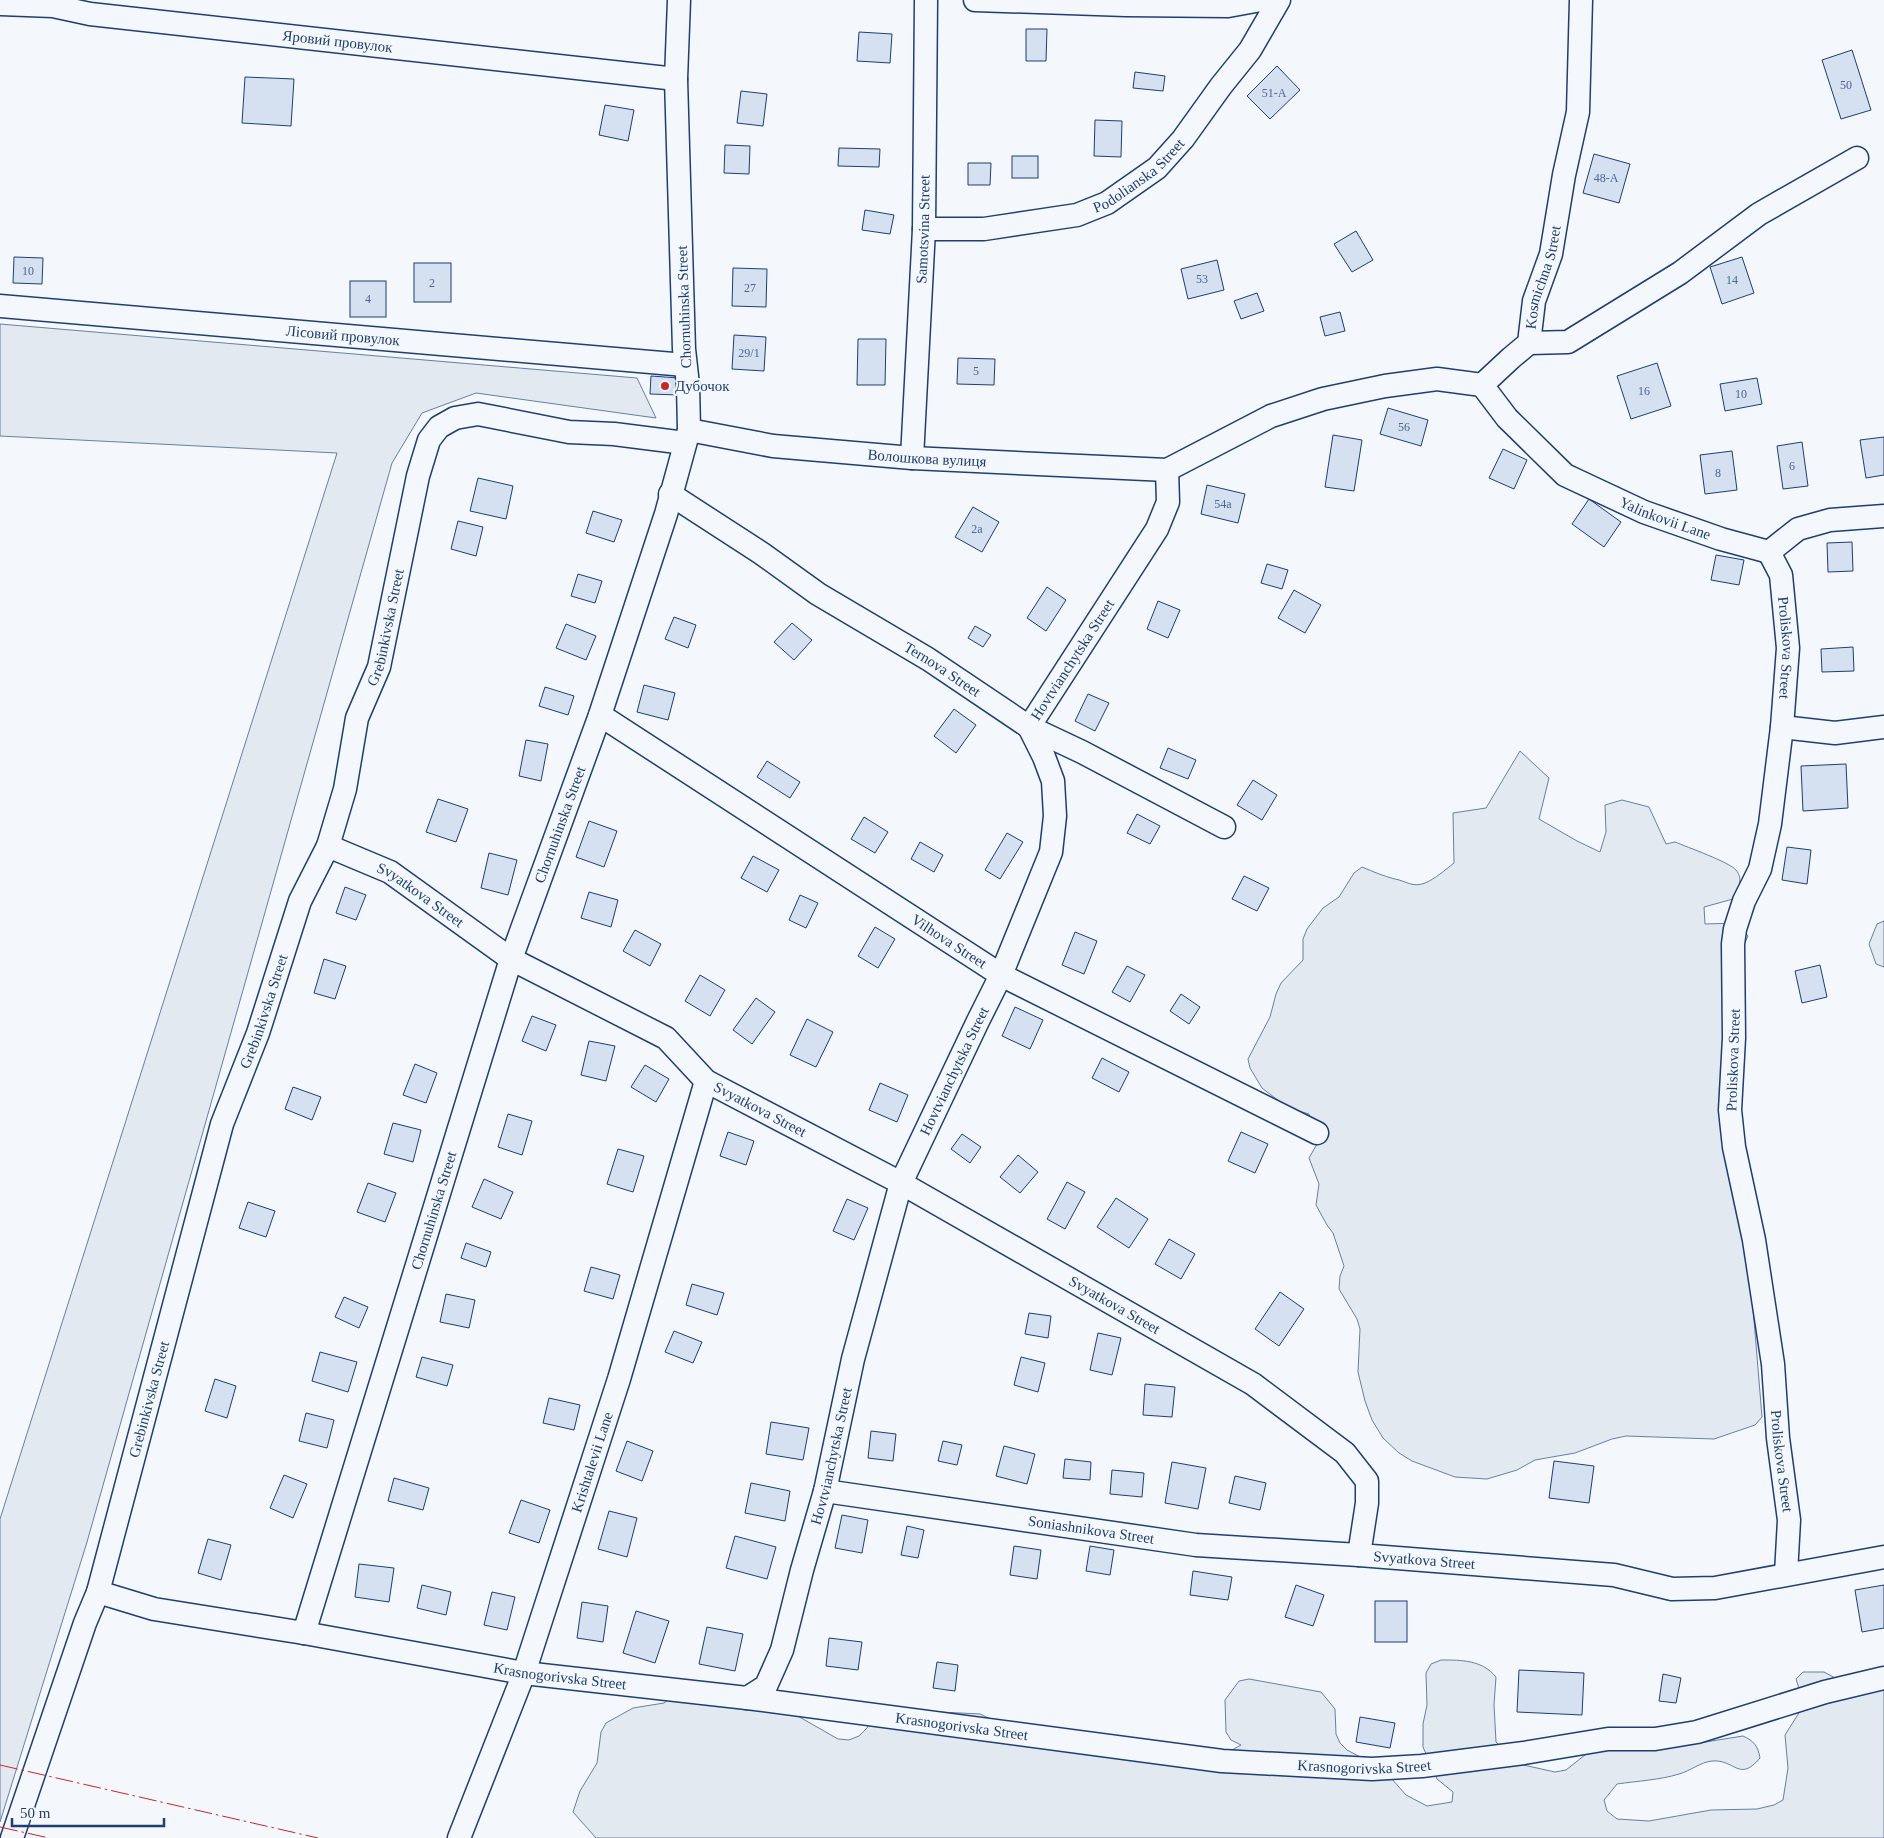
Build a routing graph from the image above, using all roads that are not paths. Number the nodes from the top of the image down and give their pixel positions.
1 (679, 0) edge
2 (926, 0) edge
3 (974, 0) edge
4 (1261, 0) edge
5 (1279, 0) edge
6 (1581, 0) edge
7 (0, 4) edge
8 (676, 80) junction
9 (1856, 158) dead end
10 (924, 229) junction
11 (0, 306) edge
12 (1529, 343) junction
13 (686, 365) junction
14 (1482, 385) junction
15 (687, 436) junction
16 (912, 458) junction
17 (1167, 470) junction
18 (670, 494) junction
19 (1884, 516) edge
20 (1769, 552) junction
21 (600, 715) junction
22 (1029, 727) junction
23 (1782, 727) junction
24 (1884, 727) edge
25 (1224, 827) dead end
26 (328, 846) junction
27 (511, 959) junction
28 (1001, 975) junction
29 (706, 1081) junction
30 (1317, 1132) dead end
31 (901, 1183) junction
32 (825, 1491) junction
33 (1359, 1555) junction
34 (1884, 1556) edge
35 (1786, 1574) junction
36 (98, 1592) junction
37 (304, 1633) junction
38 (524, 1673) junction
39 (1884, 1678) edge
40 (747, 1698) junction
41 (12, 1838) edge
42 (459, 1838) edge

1 - 8 street, Chornuhinska Street
2 - 10 street, Samotsvina Street
3 - 4 street
5 - 10 street, Podolianska Street
6 - 12 street, Kosmichna Street
7 - 8 street, Яровий провулок
8 - 13 street, Chornuhinska Street
9 - 12 street
10 - 16 street, Samotsvina Street
11 - 13 street, Лісовий провулок
12 - 14 street, Kosmichna Street
13 - 15 street, Chornuhinska Street
14 - 17 street
14 - 20 street, Yalinkovii Lane
15 - 16 street, Волошкова вулиця
15 - 18 street, Chornuhinska Street
15 - 26 street, Grebinkivska Street
16 - 17 street, Волошкова вулиця
17 - 22 street, Hovtvianchytska Street
18 - 21 street, Chornuhinska Street
18 - 22 street, Ternova Street
19 - 20 street
20 - 23 street, Proliskova Street
21 - 27 street, Chornuhinska Street
21 - 28 street, Vilhova Street
22 - 25 street, Ternova Street
22 - 28 street, Hovtvianchytska Street
23 - 24 street
23 - 35 street, Proliskova Street
26 - 27 street, Svyatkova Street
26 - 36 street, Grebinkivska Street
27 - 29 street, Svyatkova Street
27 - 37 street, Chornuhinska Street
28 - 30 street, Vilhova Street
28 - 31 street, Hovtvianchytska Street
29 - 31 street, Svyatkova Street
29 - 38 street, Krishtalevii Lane
31 - 32 street, Hovtvianchytska Street
31 - 33 street, Svyatkova Street
32 - 33 street, Soniashnikova Street
32 - 40 street, Hovtvianchytska Street
33 - 35 street, Svyatkova Street
34 - 35 street, Svyatkova Street
36 - 37 street, Krasnogorivska Street
36 - 41 street, Grebinkivska Street
37 - 38 street, Krasnogorivska Street
38 - 40 street, Krasnogorivska Street
38 - 42 street, Krishtalevii Lane
39 - 40 street, Krasnogorivska Street

